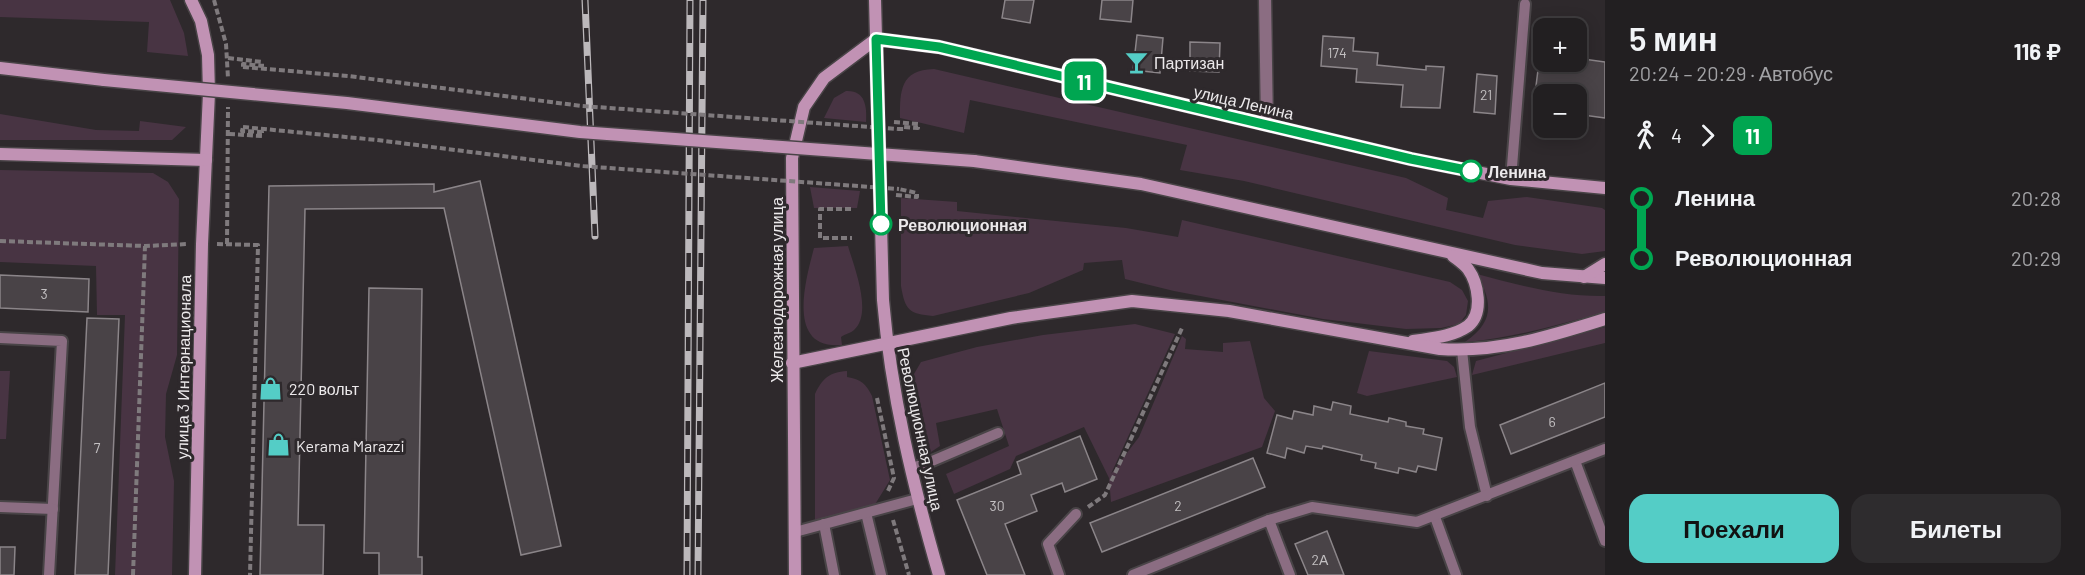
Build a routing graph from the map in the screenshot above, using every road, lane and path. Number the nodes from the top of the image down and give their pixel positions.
1 (191, 0) edge
2 (214, 0) edge
3 (875, 0) edge
4 (1265, 0) edge
5 (1525, 4) dead end
6 (876, 39) junction
7 (228, 58) junction
8 (0, 69) edge
9 (228, 80) dead end
10 (228, 102) dead end
11 (894, 122) dead end
12 (1267, 124) junction
13 (229, 134) junction
14 (0, 154) edge
15 (206, 160) junction
16 (1511, 179) junction
17 (1583, 188) junction
18 (1605, 188) edge
19 (896, 195) dead end
20 (1605, 198) edge
21 (851, 208) dead end
22 (852, 238) dead end
23 (0, 241) edge
24 (1451, 254) junction
25 (1605, 264) edge
26 (1583, 278) junction
27 (1605, 278) edge
28 (1605, 319) edge
29 (1183, 326) dead end
30 (0, 338) edge
31 (1406, 342) junction
32 (887, 345) junction
33 (1462, 351) junction
34 (792, 363) junction
35 (877, 398) dead end
36 (998, 433) dead end
37 (1605, 449) edge
38 (1575, 461) junction
39 (911, 468) junction
40 (1487, 496) junction
41 (917, 499) junction
42 (0, 507) edge
43 (889, 507) junction
44 (53, 509) junction
45 (866, 513) junction
46 (1076, 514) joint
47 (1434, 517) junction
48 (1269, 520) junction
49 (824, 524) junction
50 (795, 532) junction
51 (1605, 541) edge
52 (49, 575) edge
53 (133, 575) edge
54 (195, 575) edge
55 (250, 575) edge
56 (795, 575) edge
57 (834, 575) edge
58 (881, 575) edge
59 (909, 575) edge
60 (939, 575) edge
61 (1059, 575) edge
62 (1133, 575) edge
63 (1290, 575) edge
64 (1456, 575) edge

1 - 15 main road, улица 3 Интернационала
2 - 7 path
3 - 6 main road, Революционная улица
4 - 12 street
5 - 16 lane
6 - 12 main road, улица Ленина
6 - 32 main road, Революционная улица
6 - 34 main road, Железнодорожная улица
7 - 9 path
7 - 11 path, bridge
8 - 24 main road, bridge
10 - 13 path
12 - 16 main road, улица Ленина
13 - 19 path, bridge
13 - 55 path
14 - 15 main road
15 - 54 main road, улица 3 Интернационала
16 - 17 main road, улица Ленина
17 - 18 main road, улица Ленина
17 - 20 main road
21 - 22 path
23 - 53 path
24 - 26 main road
24 - 31 main road
25 - 26 main road
26 - 27 main road
28 - 33 main road
29 - 46 path
30 - 44 lane
31 - 32 main road
31 - 33 main road
32 - 34 main road
32 - 39 main road, Революционная улица
33 - 40 lane
34 - 50 main road, Железнодорожная улица
35 - 43 path
36 - 39 lane
37 - 38 lane
38 - 40 lane
38 - 51 lane
39 - 41 main road, Революционная улица
40 - 47 lane
41 - 43 lane
41 - 60 main road, Революционная улица
42 - 44 lane
43 - 45 lane
43 - 59 path
44 - 52 lane
45 - 49 lane
45 - 58 lane
46 - 61 lane
47 - 48 lane
47 - 64 lane
48 - 62 lane
48 - 63 lane
49 - 50 lane
49 - 57 lane
50 - 56 main road, Железнодорожная улица

